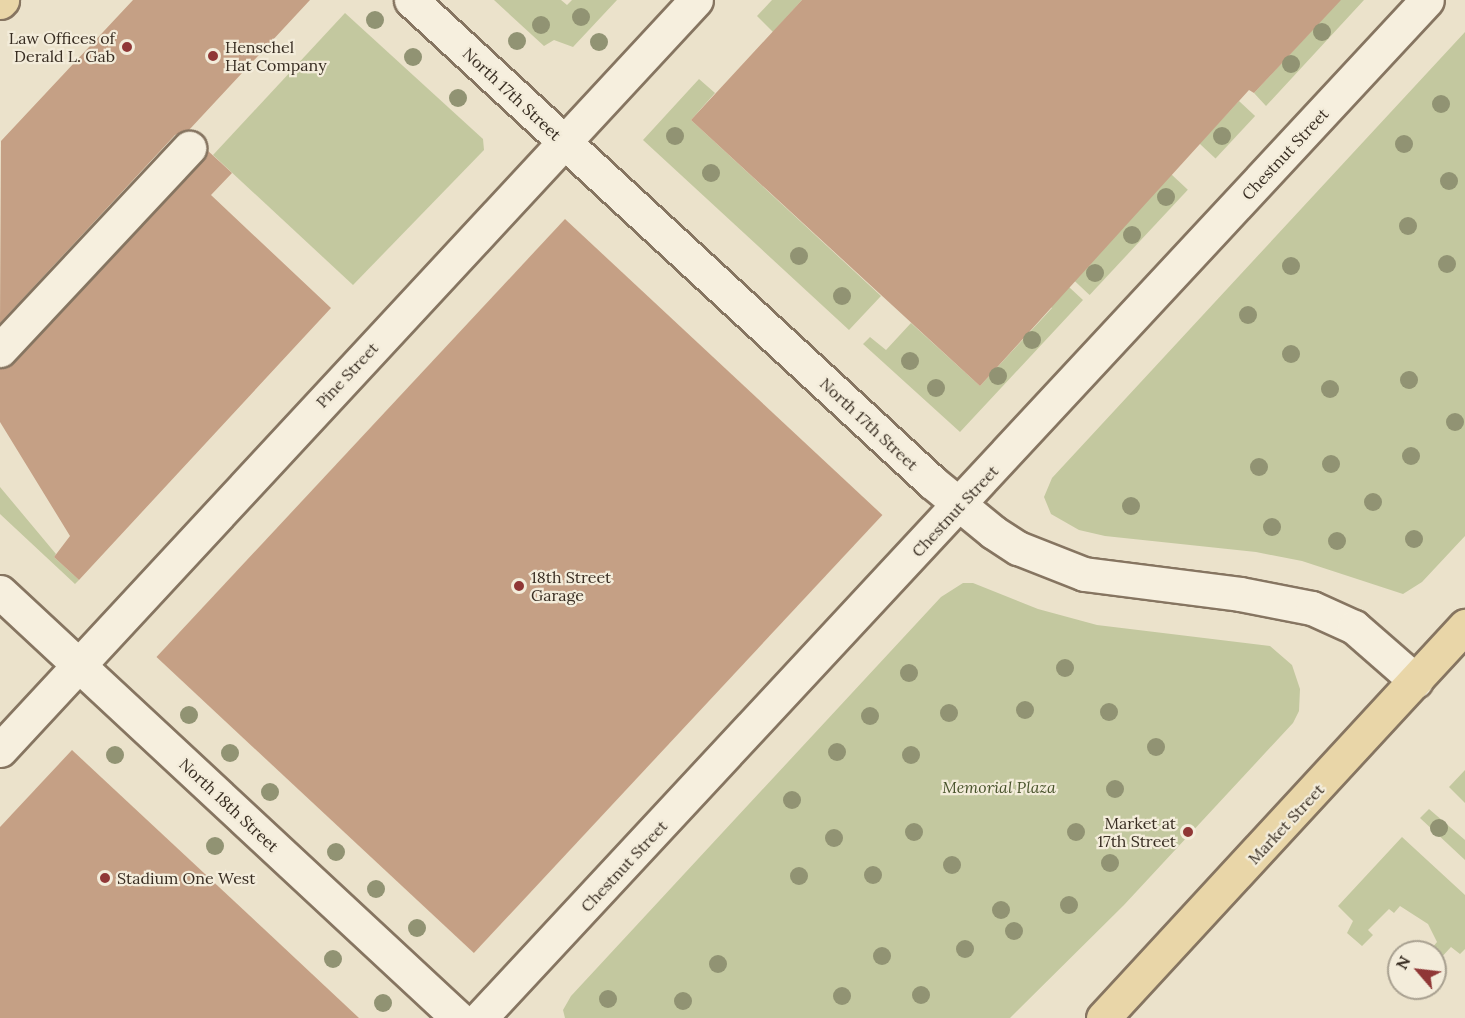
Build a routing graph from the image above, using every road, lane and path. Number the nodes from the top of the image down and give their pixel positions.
1 (411, 0) edge
2 (696, 0) edge
3 (1427, 0) edge
4 (564, 142) junction
5 (189, 148) dead end
6 (0, 350) edge
7 (959, 507) junction
8 (0, 592) edge
9 (1465, 626) edge
10 (78, 665) junction
11 (1416, 681) junction
12 (0, 750) edge
13 (458, 1018) edge
14 (480, 1018) edge
15 (1103, 1018) edge

1 - 4 street, North 17th Street
2 - 4 street, Pine Street
3 - 7 street, Chestnut Street
4 - 7 street, North 17th Street
4 - 10 street, Pine Street
5 - 6 street
7 - 11 street, North 17th Street
7 - 14 street, Chestnut Street
8 - 10 street, North 18th Street
9 - 11 main road, Market Street
10 - 12 street, Pine Street
10 - 13 street, North 18th Street
11 - 15 main road, Market Street

